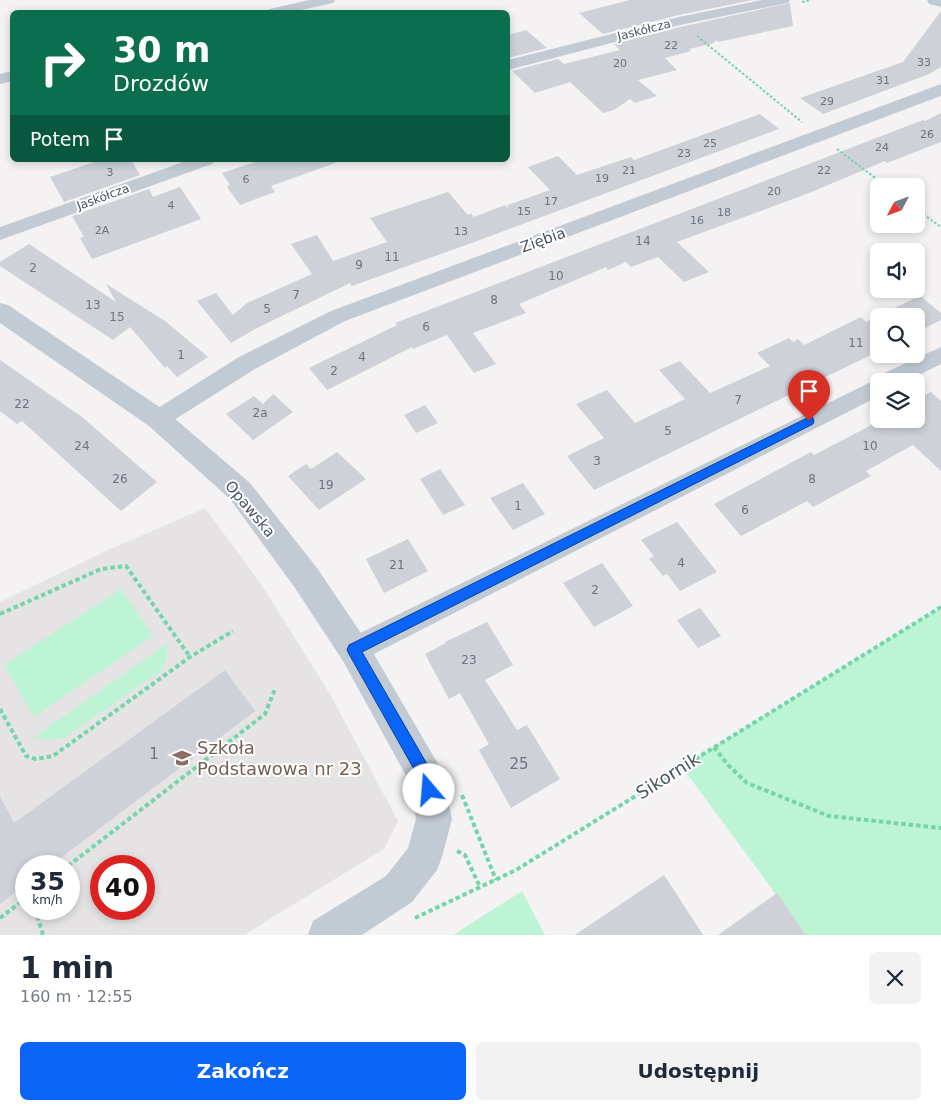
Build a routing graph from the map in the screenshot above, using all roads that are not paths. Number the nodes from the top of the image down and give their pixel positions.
1 (328, 0) edge
2 (783, 0) edge
3 (935, 0) edge
4 (941, 2) edge
5 (284, 10) edge
6 (510, 64) edge
7 (941, 89) edge
8 (200, 162) edge
9 (0, 234) edge
10 (0, 312) edge
11 (941, 355) edge
12 (904, 373) edge
13 (870, 391) edge
14 (158, 419) junction
15 (354, 650) junction
16 (327, 935) edge

1 - 5 street
2 - 6 street, Jaskółcza
3 - 4 street
7 - 14 street, Ziębia
8 - 9 street, Jaskółcza
10 - 14 street, Opawska
11 - 12 street
13 - 15 street
14 - 15 street, Opawska
15 - 16 street, Opawska

